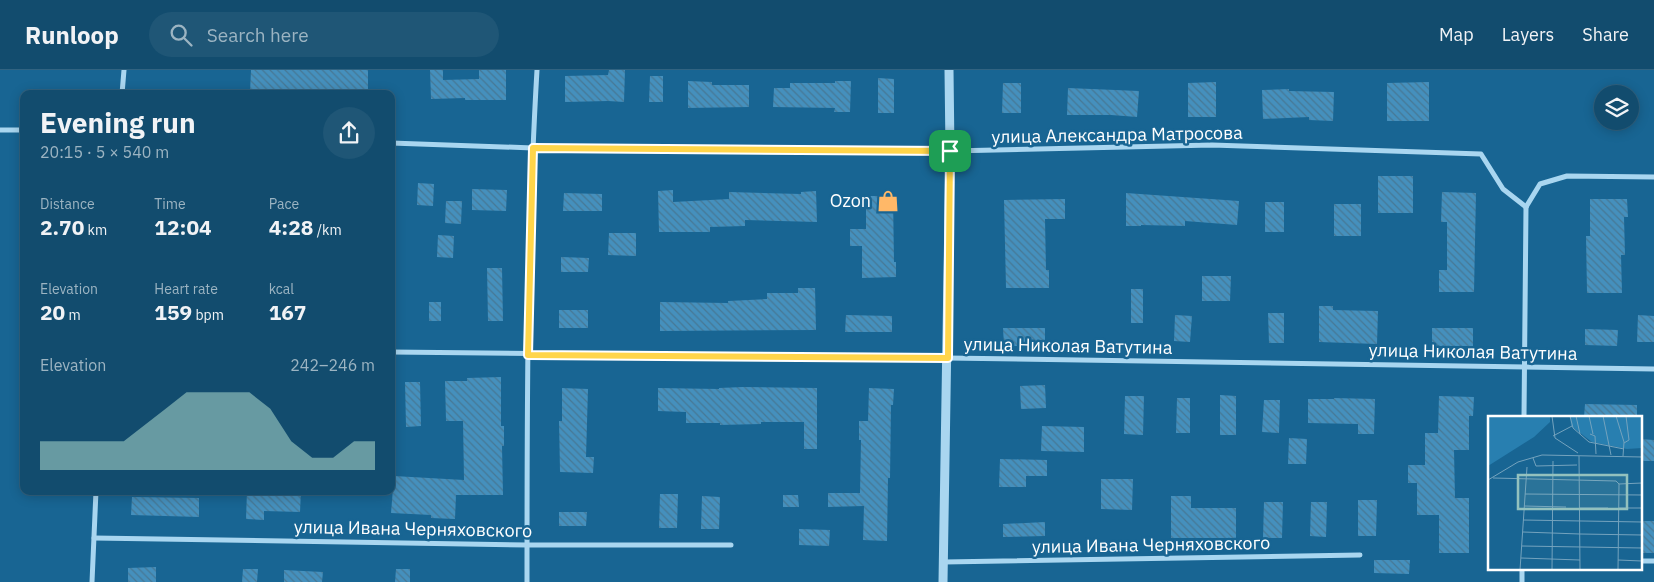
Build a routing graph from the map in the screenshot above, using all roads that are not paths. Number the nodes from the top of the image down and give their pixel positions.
1 (124, 70) edge
2 (537, 70) edge
3 (949, 70) edge
4 (122, 90) edge
5 (0, 130) edge
6 (20, 130) edge
7 (395, 143) edge
8 (533, 148) junction
9 (950, 151) junction
10 (1654, 177) edge
11 (1526, 207) junction
12 (395, 352) edge
13 (528, 355) junction
14 (948, 358) junction
15 (1524, 367) junction
16 (1654, 369) edge
17 (1524, 416) edge
18 (96, 495) edge
19 (94, 538) junction
20 (527, 545) junction
21 (731, 545) dead end
22 (1360, 556) dead end
23 (944, 562) junction
24 (92, 582) edge
25 (527, 582) edge
26 (943, 582) edge

1 - 4 street
2 - 8 street
3 - 9 street
5 - 6 street
7 - 8 street, улица Александра Матросова
8 - 9 street, улица Александра Матросова
8 - 13 street
9 - 11 street, улица Александра Матросова
9 - 14 street
10 - 11 street
11 - 15 street
12 - 13 street, улица Николая Ватутина
13 - 14 street, улица Николая Ватутина
13 - 20 street
14 - 15 street, улица Николая Ватутина
14 - 23 street
15 - 16 street, улица Николая Ватутина
15 - 17 street
18 - 19 street
19 - 20 street, улица Ивана Черняховского
19 - 24 street
20 - 21 street, улица Ивана Черняховского
20 - 25 street
22 - 23 street, улица Ивана Черняховского
23 - 26 street

